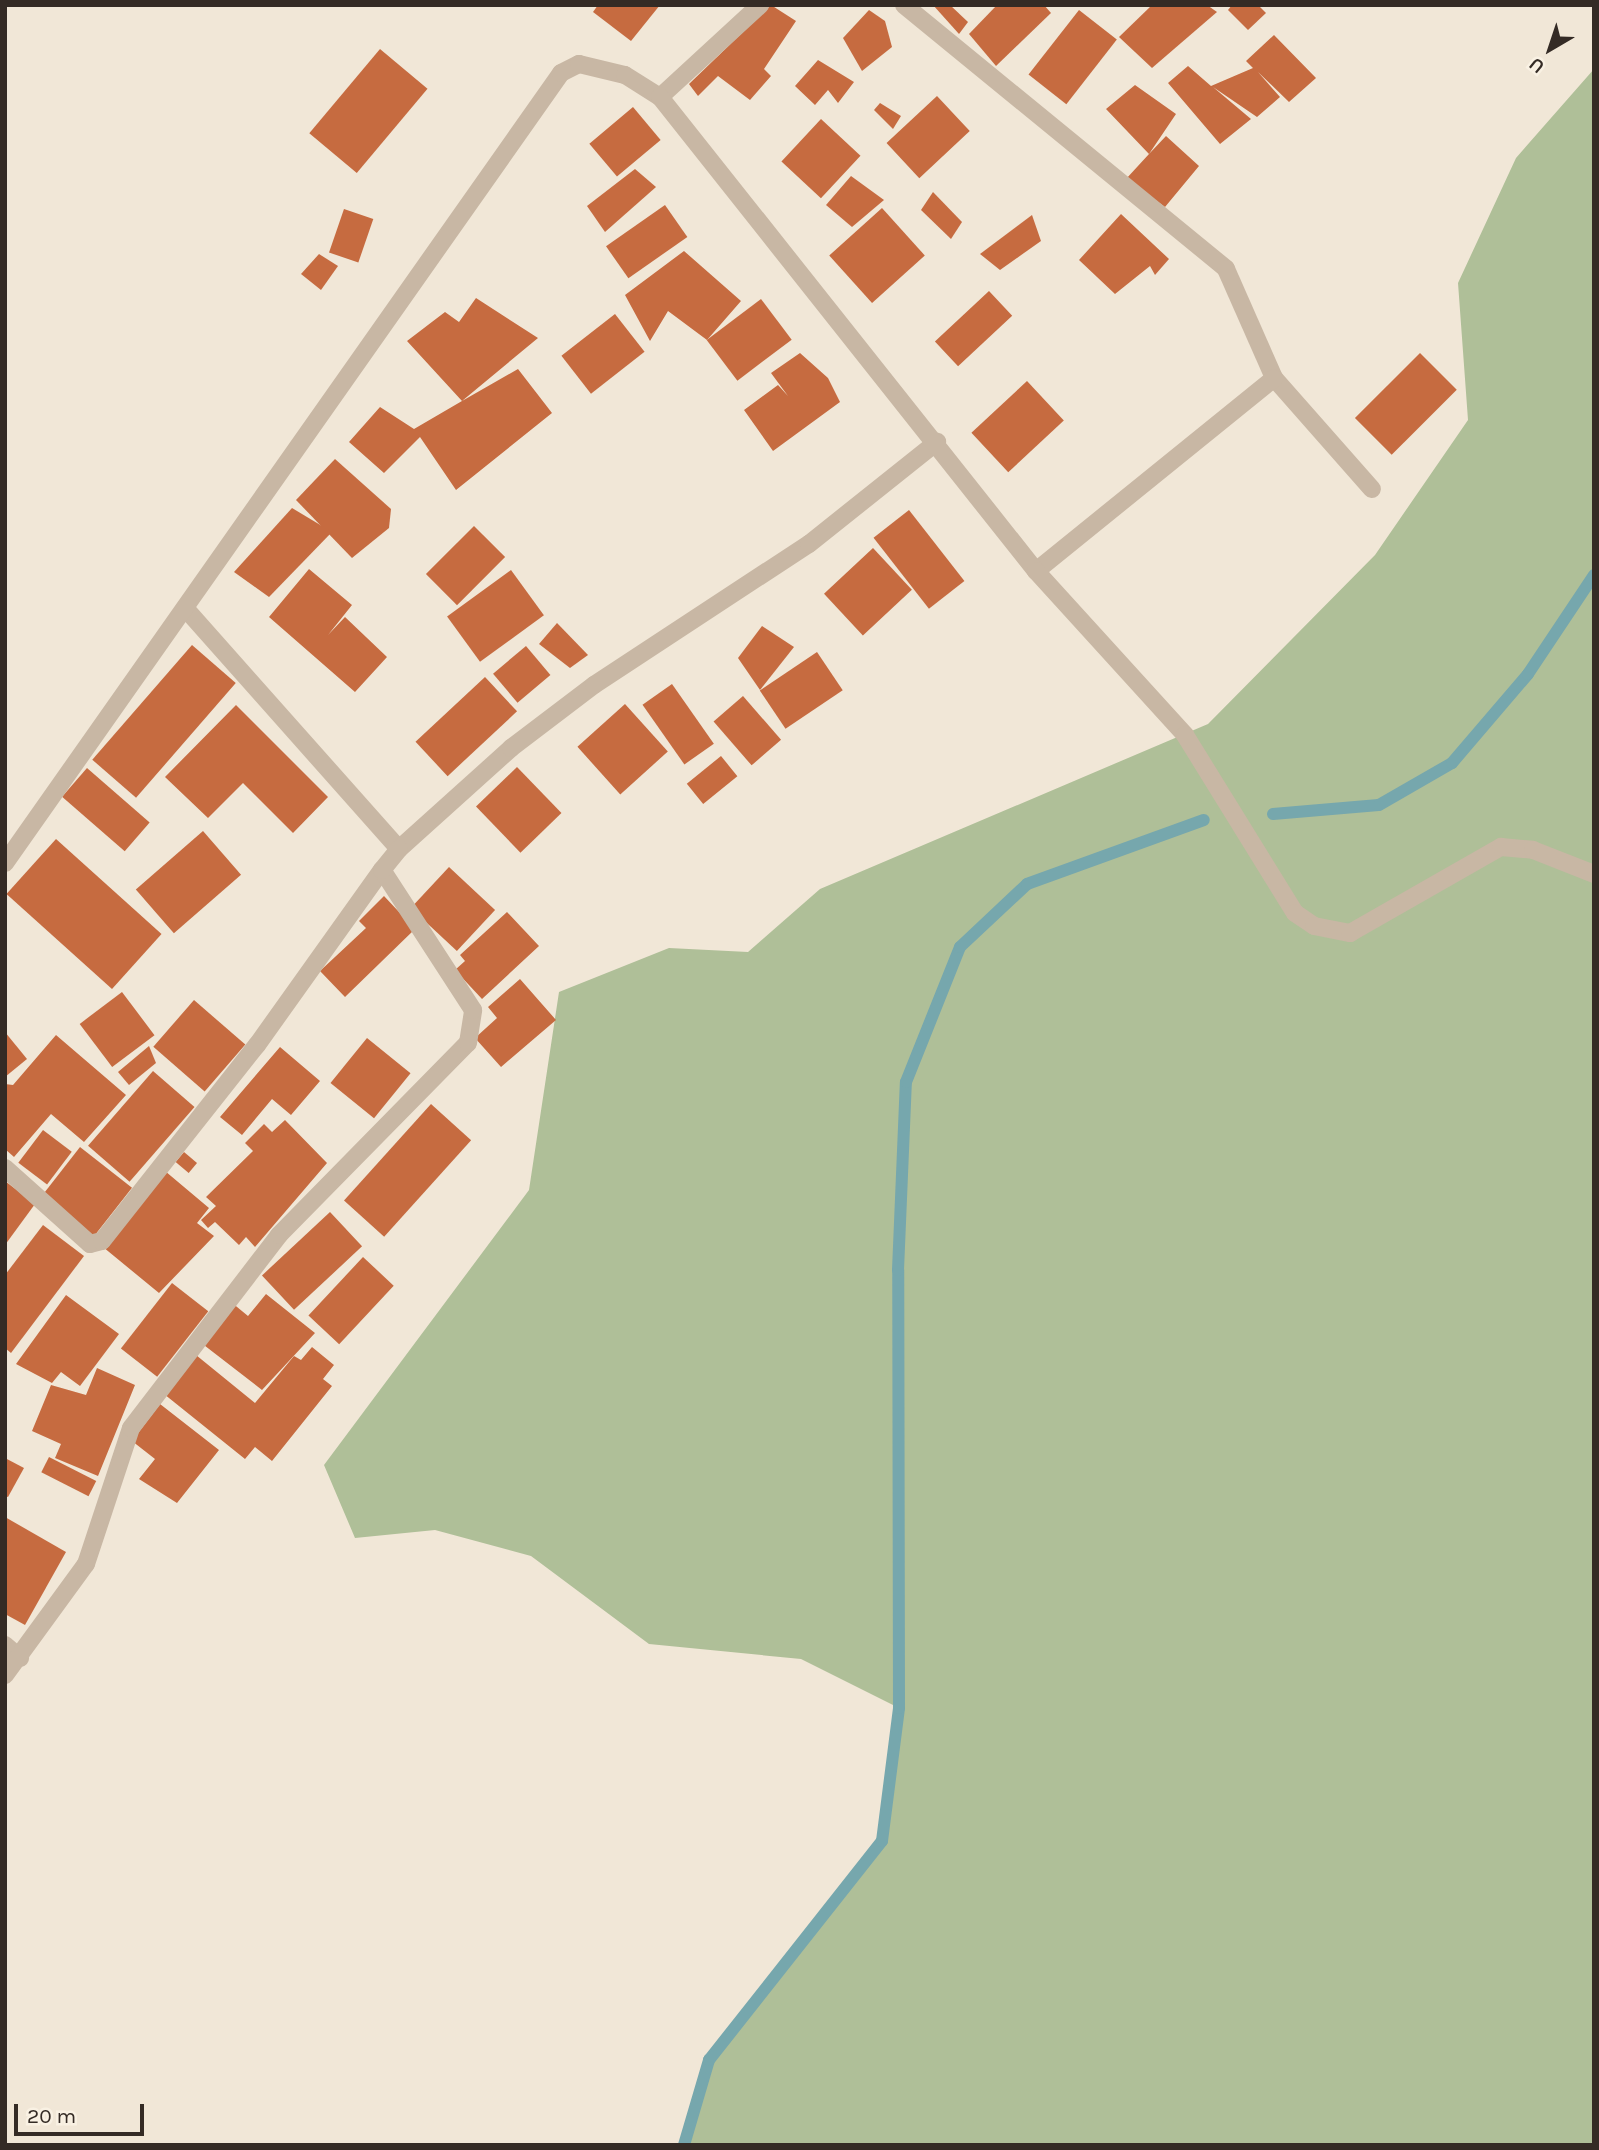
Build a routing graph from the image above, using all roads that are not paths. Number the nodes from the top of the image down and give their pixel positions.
1 (760, 5) edge
2 (904, 5) edge
3 (660, 97) junction
4 (1274, 378) junction
5 (937, 442) junction
6 (1372, 489) dead end
7 (1036, 570) junction
8 (185, 608) junction
9 (399, 849) junction
10 (5, 863) edge
11 (382, 870) junction
12 (1594, 874) edge
13 (5, 1168) edge
14 (5, 1645) edge
15 (20, 1658) junction
16 (5, 1675) edge

1 - 3 street
2 - 4 street
3 - 5 street
3 - 8 street
4 - 6 street
4 - 7 street
5 - 7 street
5 - 9 street
7 - 12 street
8 - 9 street
8 - 10 street
9 - 11 street
11 - 13 street
11 - 15 street
14 - 15 street
15 - 16 street

